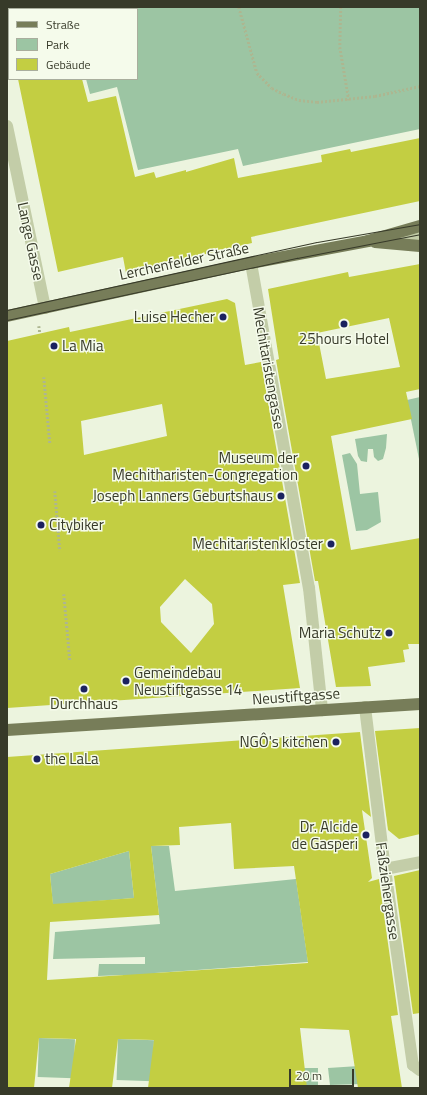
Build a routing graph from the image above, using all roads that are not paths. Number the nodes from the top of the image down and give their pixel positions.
1 (7, 126) edge
2 (420, 226) edge
3 (420, 234) edge
4 (368, 241) junction
5 (420, 246) edge
6 (250, 263) junction
7 (44, 308) junction
8 (7, 316) edge
9 (420, 704) edge
10 (365, 707) junction
11 (322, 710) junction
12 (7, 730) edge
13 (420, 862) edge
14 (385, 869) junction
15 (420, 1070) edge

1 - 7 street, Lange Gasse
2 - 4 main road, Lerchenfelder Straße
3 - 4 street, Lerchenfelder Straße
4 - 5 main road, Lerchenfelder Straße
4 - 6 main road, Lerchenfelder Straße
6 - 7 main road, Lerchenfelder Straße
6 - 11 street, Mechitaristengasse
7 - 8 main road, Lerchenfelder Straße
9 - 10 main road, Neustiftgasse
10 - 11 main road, Neustiftgasse
10 - 14 street, Faßziehergasse
11 - 12 main road, Neustiftgasse
13 - 14 street
14 - 15 street, Faßziehergasse

